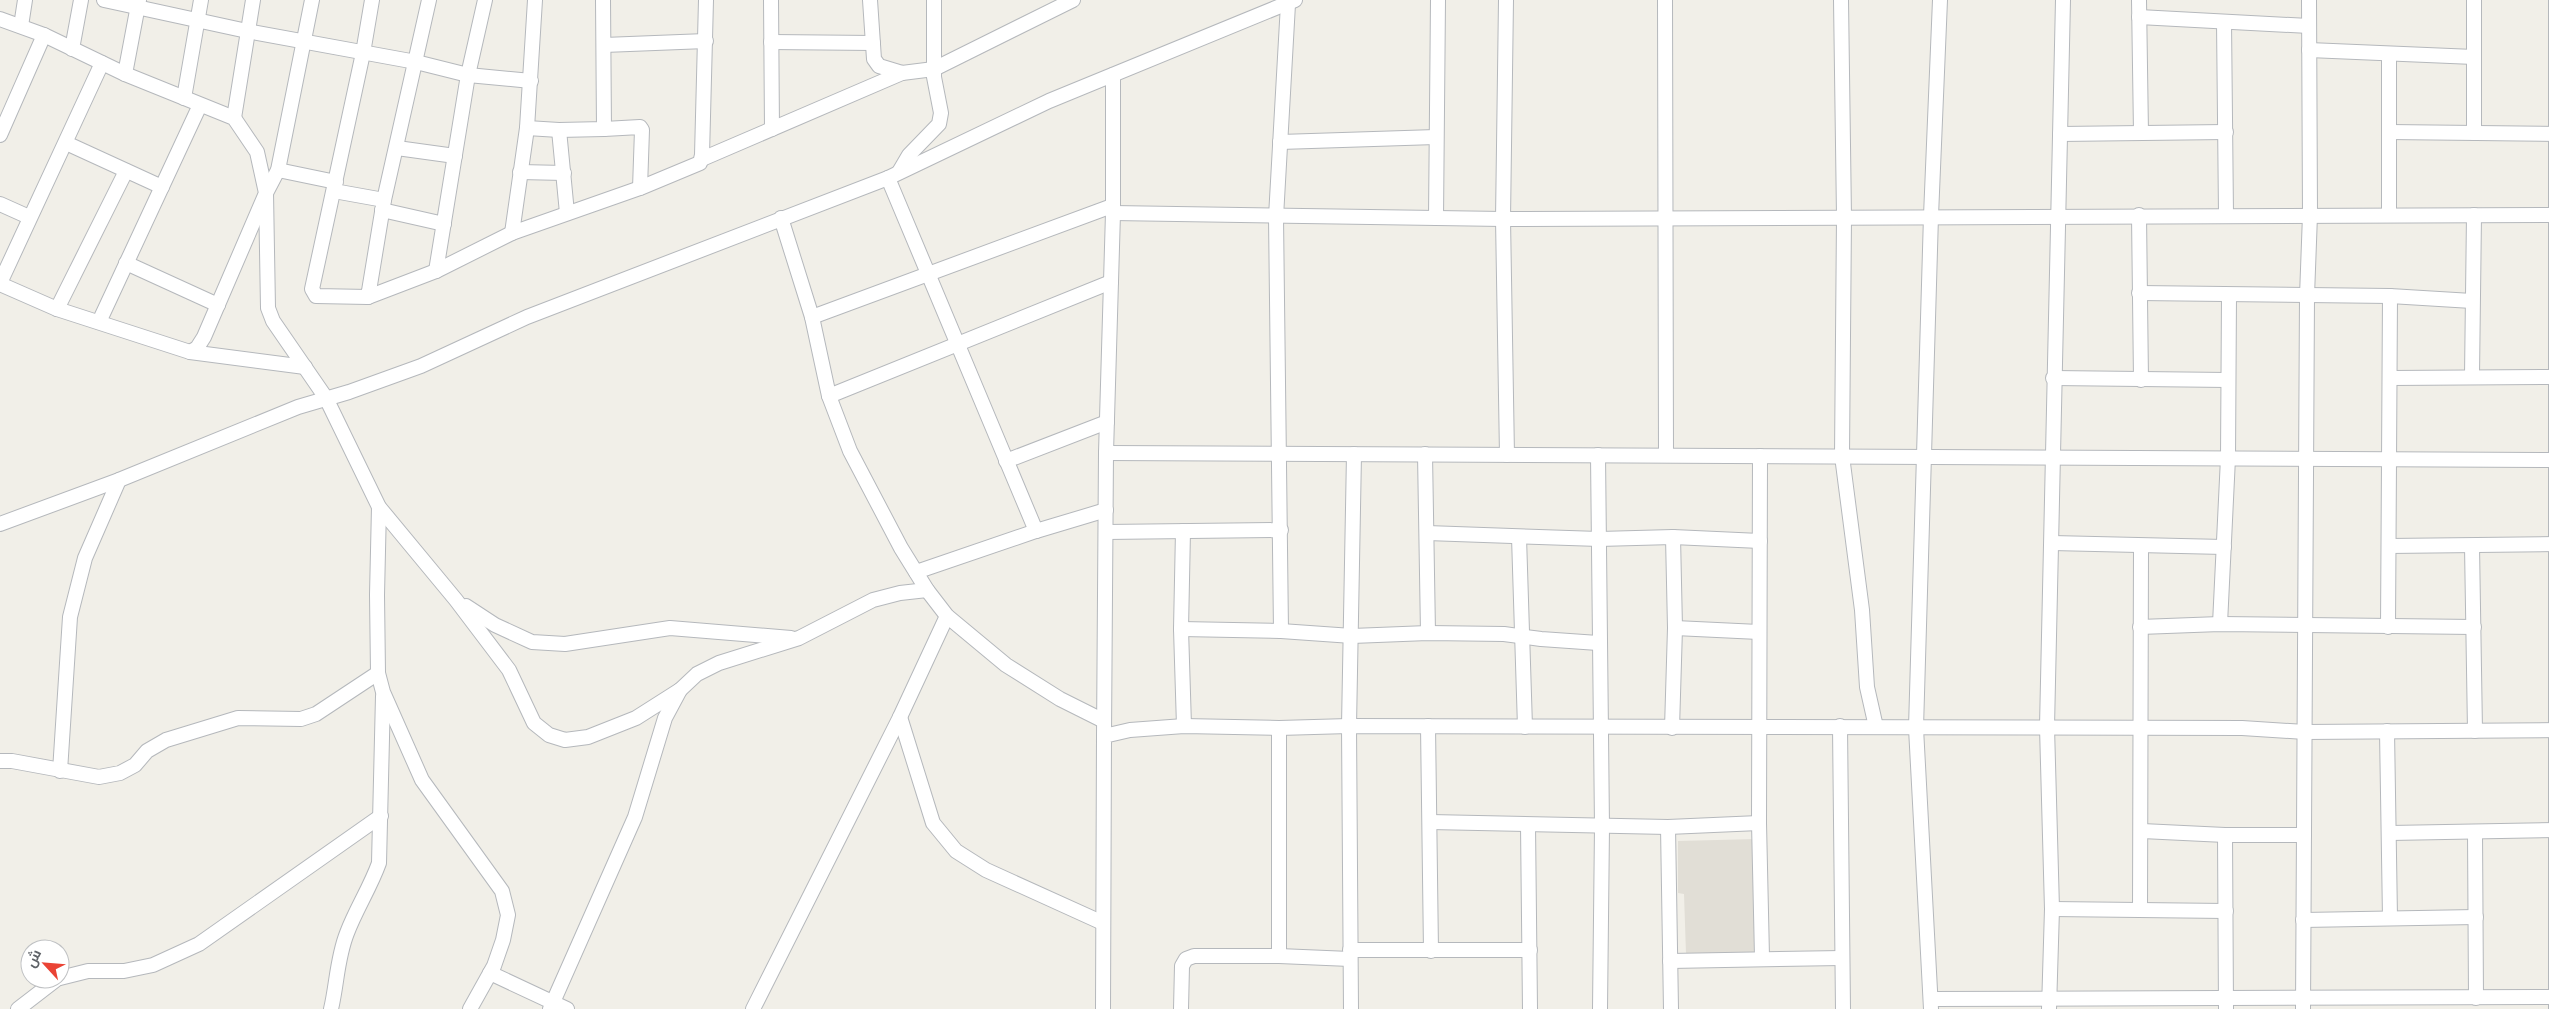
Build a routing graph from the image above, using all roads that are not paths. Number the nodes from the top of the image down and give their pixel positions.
1 (25, 0) edge
2 (81, 0) edge
3 (104, 0) edge
4 (201, 0) edge
5 (253, 0) edge
6 (312, 0) edge
7 (372, 0) edge
8 (429, 0) edge
9 (485, 0) edge
10 (535, 0) edge
11 (603, 0) edge
12 (706, 0) edge
13 (770, 0) edge
14 (870, 0) edge
15 (934, 0) edge
16 (1038, 0) edge
17 (1073, 0) edge
18 (1438, 0) edge
19 (1506, 0) edge
20 (1665, 0) edge
21 (1841, 0) edge
22 (1940, 0) edge
23 (2063, 0) edge
24 (2139, 0) edge
25 (2309, 0) edge
26 (2474, 0) edge
27 (2556, 0) edge
28 (1292, 2) edge
29 (138, 3) edge
30 (1039, 15) junction
31 (2140, 17) junction
32 (0, 18) edge
33 (197, 20) junction
34 (2224, 22) junction
35 (20, 26) junction
36 (2309, 26) junction
37 (247, 31) junction
38 (44, 35) junction
39 (706, 41) junction
40 (304, 42) junction
41 (771, 42) junction
42 (873, 43) junction
43 (604, 45) junction
44 (72, 49) junction
45 (2309, 50) junction
46 (363, 54) junction
47 (2389, 54) junction
48 (2474, 57) junction
49 (102, 62) junction
50 (416, 62) junction
51 (934, 69) junction
52 (902, 73) junction
53 (125, 74) junction
54 (468, 74) junction
55 (1113, 75) junction
56 (531, 81) junction
57 (184, 98) junction
58 (200, 105) junction
59 (5, 111) edge
60 (234, 118) junction
61 (527, 128) junction
62 (604, 129) junction
63 (772, 129) junction
64 (559, 130) junction
65 (2226, 132) junction
66 (2389, 132) junction
67 (2141, 133) junction
68 (2474, 133) junction
69 (2060, 134) junction
70 (2559, 134) edge
71 (0, 135) edge
72 (1436, 137) junction
73 (1280, 142) junction
74 (66, 144) junction
75 (397, 148) junction
76 (455, 156) junction
77 (702, 159) junction
78 (278, 170) junction
79 (126, 171) junction
80 (520, 172) junction
81 (564, 173) junction
82 (893, 175) junction
83 (335, 186) junction
84 (162, 187) junction
85 (640, 188) junction
86 (266, 193) junction
87 (0, 204) edge
88 (383, 205) junction
89 (1112, 210) junction
90 (567, 213) junction
91 (2058, 215) junction
92 (2138, 215) junction
93 (2226, 215) junction
94 (2310, 215) junction
95 (2389, 215) junction
96 (2474, 215) junction
97 (2559, 215) edge
98 (1931, 216) junction
99 (29, 217) junction
100 (1276, 217) junction
101 (1844, 217) junction
102 (781, 218) junction
103 (1436, 218) junction
104 (1503, 218) junction
105 (1667, 218) junction
106 (444, 224) junction
107 (512, 232) junction
108 (126, 263) junction
109 (436, 271) junction
110 (927, 275) junction
111 (1111, 282) junction
112 (0, 284) edge
113 (2139, 293) junction
114 (2229, 295) junction
115 (2308, 296) junction
116 (2390, 296) junction
117 (368, 297) junction
118 (2472, 301) junction
119 (218, 304) junction
120 (57, 309) junction
121 (812, 317) junction
122 (99, 322) junction
123 (956, 344) junction
124 (190, 352) junction
125 (305, 367) junction
126 (2472, 376) junction
127 (2559, 377) edge
128 (2053, 378) junction
129 (2390, 378) junction
130 (2141, 380) junction
131 (2228, 380) junction
132 (829, 396) junction
133 (326, 398) junction
134 (1107, 422) junction
135 (1106, 453) junction
136 (1279, 454) junction
137 (1354, 454) junction
138 (1425, 454) junction
139 (1508, 455) junction
140 (1598, 455) junction
141 (1666, 455) junction
142 (1760, 456) junction
143 (1842, 456) junction
144 (1925, 457) junction
145 (2052, 457) junction
146 (2228, 458) junction
147 (2306, 458) junction
148 (2388, 459) junction
149 (2559, 460) edge
150 (1006, 461) junction
151 (119, 480) junction
152 (379, 507) junction
153 (1106, 510) junction
154 (0, 524) edge
155 (1281, 530) junction
156 (1036, 531) junction
157 (1183, 531) junction
158 (1106, 532) junction
159 (1427, 533) junction
160 (1520, 537) junction
161 (1673, 537) junction
162 (1599, 539) junction
163 (1760, 541) junction
164 (2052, 543) junction
165 (2556, 544) junction
166 (2389, 546) junction
167 (2472, 546) junction
168 (2141, 547) junction
169 (2224, 547) junction
170 (916, 572) junction
171 (927, 590) junction
172 (2559, 596) edge
173 (456, 600) junction
174 (947, 616) junction
175 (2220, 624) junction
176 (2306, 624) junction
177 (2140, 627) junction
178 (2388, 627) junction
179 (2474, 627) junction
180 (1674, 628) junction
181 (1181, 629) junction
182 (1281, 631) junction
183 (1759, 632) junction
184 (1428, 633) junction
185 (1352, 636) junction
186 (1522, 636) junction
187 (799, 638) junction
188 (1598, 643) junction
189 (378, 673) junction
190 (680, 690) junction
191 (383, 692) junction
192 (900, 717) junction
193 (1104, 721) junction
194 (1184, 726) junction
195 (1349, 726) junction
196 (1428, 726) junction
197 (1600, 726) junction
198 (1760, 726) junction
199 (1840, 726) junction
200 (1525, 727) junction
201 (1876, 727) junction
202 (2047, 727) junction
203 (1279, 728) junction
204 (1672, 728) junction
205 (1916, 728) junction
206 (2139, 728) junction
207 (2558, 730) edge
208 (2387, 731) junction
209 (2475, 731) junction
210 (2306, 732) junction
211 (1104, 736) junction
212 (0, 761) edge
213 (60, 771) junction
214 (381, 816) junction
215 (1430, 822) junction
216 (1759, 823) junction
217 (1528, 825) junction
218 (1602, 826) junction
219 (1668, 827) junction
220 (2556, 830) junction
221 (2142, 831) junction
222 (2475, 832) junction
223 (2390, 833) junction
224 (2226, 835) junction
225 (2304, 835) junction
226 (2052, 909) junction
227 (2140, 910) junction
228 (2226, 910) junction
229 (2476, 917) junction
230 (2390, 918) junction
231 (2558, 918) edge
232 (2303, 920) junction
233 (1103, 923) junction
234 (1530, 950) junction
235 (1431, 951) junction
236 (1350, 955) junction
237 (1279, 956) junction
238 (1762, 957) junction
239 (1842, 958) junction
240 (1670, 960) junction
241 (490, 973) junction
242 (70, 975) edge
243 (44, 989) edge
244 (2476, 998) junction
245 (2558, 1001) edge
246 (2050, 1003) edge
247 (1931, 1004) edge
248 (2226, 1004) edge
249 (2303, 1004) edge
250 (2389, 1004) edge
251 (552, 1006) edge
252 (18, 1009) edge
253 (331, 1009) edge
254 (470, 1009) edge
255 (567, 1009) edge
256 (753, 1009) edge
257 (1103, 1009) edge
258 (1181, 1009) edge
259 (1351, 1009) edge
260 (1530, 1009) edge
261 (1600, 1009) edge
262 (1670, 1009) edge
263 (1843, 1009) edge

1 - 35 street
2 - 44 street
3 - 29 street
4 - 33 street
5 - 37 street
6 - 40 street
7 - 46 street
8 - 50 street
9 - 54 street
10 - 56 street
11 - 43 street
12 - 39 street
13 - 41 street
14 - 42 street
15 - 51 street
16 - 30 street
17 - 30 street
18 - 72 street
19 - 104 street
20 - 105 street
21 - 101 street
22 - 98 street
23 - 69 street
24 - 31 street
25 - 36 street
26 - 48 street
27 - 70 street
28 - 55 street
28 - 73 street
29 - 33 street
29 - 53 street
30 - 51 street
31 - 34 street
31 - 67 street
32 - 35 street
33 - 37 street
33 - 57 street
34 - 36 street
34 - 65 street
35 - 38 street
36 - 45 street
37 - 40 street
37 - 60 street
38 - 44 street
38 - 59 street
39 - 43 street
39 - 77 street
40 - 46 street
40 - 78 street
41 - 42 street
41 - 63 street
42 - 52 street
43 - 62 street
44 - 49 street
45 - 47 street
45 - 94 street
46 - 50 street
46 - 83 street
47 - 48 street
47 - 66 street
48 - 68 street
49 - 53 street
49 - 74 street
50 - 54 street
50 - 75 street
51 - 52 street
51 - 82 street
52 - 63 street
53 - 57 street
54 - 56 street
54 - 76 street
55 - 82 street
55 - 89 street
56 - 61 street
57 - 58 street
58 - 60 street
58 - 84 street
59 - 71 street
60 - 86 street
61 - 64 street
61 - 80 street
62 - 64 street
62 - 85 street
63 - 77 street
64 - 81 street
65 - 67 street
65 - 93 street
66 - 68 street
66 - 95 street
67 - 69 street
68 - 70 street
69 - 91 street
70 - 97 street
72 - 73 street
72 - 103 street
73 - 100 street
74 - 79 street
74 - 99 street
75 - 76 street
75 - 88 street
76 - 106 street
77 - 85 street
78 - 83 street
78 - 86 street
79 - 84 street
79 - 120 street
80 - 81 street
80 - 107 street
81 - 90 street
82 - 102 street
82 - 110 street
83 - 88 street
83 - 117 street
84 - 108 street
85 - 90 street
86 - 119 street
86 - 125 street
87 - 99 street
88 - 106 street
88 - 117 street
89 - 100 street
89 - 110 street
89 - 111 street
90 - 107 street
91 - 92 street
91 - 98 street
91 - 128 street
92 - 93 street
92 - 113 street
93 - 94 street
94 - 95 street
94 - 115 street
95 - 96 street
96 - 97 street
96 - 118 street
97 - 127 street
98 - 101 street
98 - 144 street
99 - 112 street
100 - 103 street
100 - 136 street
101 - 105 street
101 - 143 street
102 - 121 street
102 - 133 street
103 - 104 street
104 - 105 street
104 - 139 street
105 - 141 street
106 - 109 street
107 - 109 street
108 - 119 street
108 - 122 street
109 - 117 street
110 - 121 street
110 - 123 street
111 - 123 street
111 - 134 street
112 - 120 street
113 - 114 street
113 - 130 street
114 - 115 street
114 - 131 street
115 - 116 street
115 - 147 street
116 - 118 street
116 - 129 street
118 - 126 street
119 - 124 street
120 - 122 street
121 - 132 street
122 - 124 street
123 - 132 street
123 - 150 street
124 - 125 street
125 - 133 street
126 - 127 street
126 - 129 street
127 - 149 street
128 - 130 street
128 - 145 street
129 - 148 street
130 - 131 street
131 - 146 street
132 - 170 street
133 - 151 street
133 - 152 street
134 - 135 street
134 - 150 street
135 - 136 street
135 - 153 street
136 - 137 street
136 - 155 street
137 - 138 street
137 - 185 street
138 - 139 street
138 - 159 street
139 - 140 street
140 - 141 street
140 - 162 street
141 - 142 street
142 - 143 street
142 - 163 street
143 - 144 street
143 - 201 street
144 - 145 street
144 - 205 street
145 - 146 street
145 - 164 street
146 - 147 street
146 - 169 street
147 - 148 street
147 - 176 street
148 - 149 street
148 - 166 street
149 - 165 street
150 - 156 street
151 - 154 street
151 - 213 street
152 - 173 street
152 - 189 street
153 - 156 street
153 - 158 street
155 - 157 street
155 - 182 street
156 - 170 street
157 - 158 street
157 - 181 street
158 - 193 street
159 - 160 street
159 - 184 street
160 - 162 street
160 - 186 street
161 - 162 street
161 - 163 street
161 - 180 street
162 - 188 street
163 - 183 street
164 - 168 street
164 - 202 street
165 - 167 street
165 - 172 street
166 - 167 street
166 - 178 street
167 - 179 street
168 - 169 street
168 - 177 street
169 - 175 street
170 - 171 street
171 - 174 street
171 - 187 street
172 - 207 street
173 - 187 street
173 - 190 street
174 - 192 street
174 - 193 street
175 - 176 street
175 - 177 street
176 - 178 street
176 - 210 street
177 - 206 street
178 - 179 street
179 - 209 street
180 - 183 street
180 - 204 street
181 - 182 street
181 - 194 street
182 - 185 street
183 - 198 street
184 - 185 street
184 - 186 street
185 - 195 street
186 - 188 street
186 - 200 street
187 - 190 street
188 - 197 street
189 - 191 street
189 - 213 street
190 - 251 street
191 - 214 street
191 - 241 street
192 - 233 street
192 - 256 street
193 - 211 street
194 - 203 street
194 - 211 street
195 - 196 street
195 - 203 street
195 - 236 street
196 - 200 street
196 - 215 street
197 - 200 street
197 - 204 street
197 - 218 street
198 - 199 street
198 - 204 street
198 - 216 street
199 - 201 street
199 - 239 street
201 - 205 street
202 - 205 street
202 - 206 street
202 - 226 street
203 - 237 street
205 - 247 street
206 - 210 street
206 - 221 street
207 - 209 street
207 - 220 street
208 - 209 street
208 - 210 street
208 - 223 street
210 - 225 street
211 - 233 street
212 - 213 street
214 - 242 street
214 - 253 street
215 - 217 street
215 - 235 street
216 - 219 street
216 - 238 street
217 - 218 street
217 - 234 street
218 - 219 street
218 - 261 street
219 - 240 street
220 - 222 street
220 - 231 street
221 - 224 street
221 - 227 street
222 - 223 street
222 - 229 street
223 - 230 street
224 - 225 street
224 - 228 street
225 - 232 street
226 - 227 street
226 - 246 street
227 - 228 street
228 - 248 street
229 - 230 street
229 - 244 street
230 - 232 street
231 - 245 street
232 - 249 street
233 - 257 street
234 - 235 street
234 - 260 street
235 - 236 street
236 - 237 street
236 - 259 street
237 - 258 street
238 - 239 street
238 - 240 street
239 - 263 street
240 - 262 street
241 - 251 street
241 - 254 street
243 - 252 street
244 - 245 street
244 - 250 street
246 - 247 street
246 - 248 street
248 - 249 street
249 - 250 street
251 - 255 street

